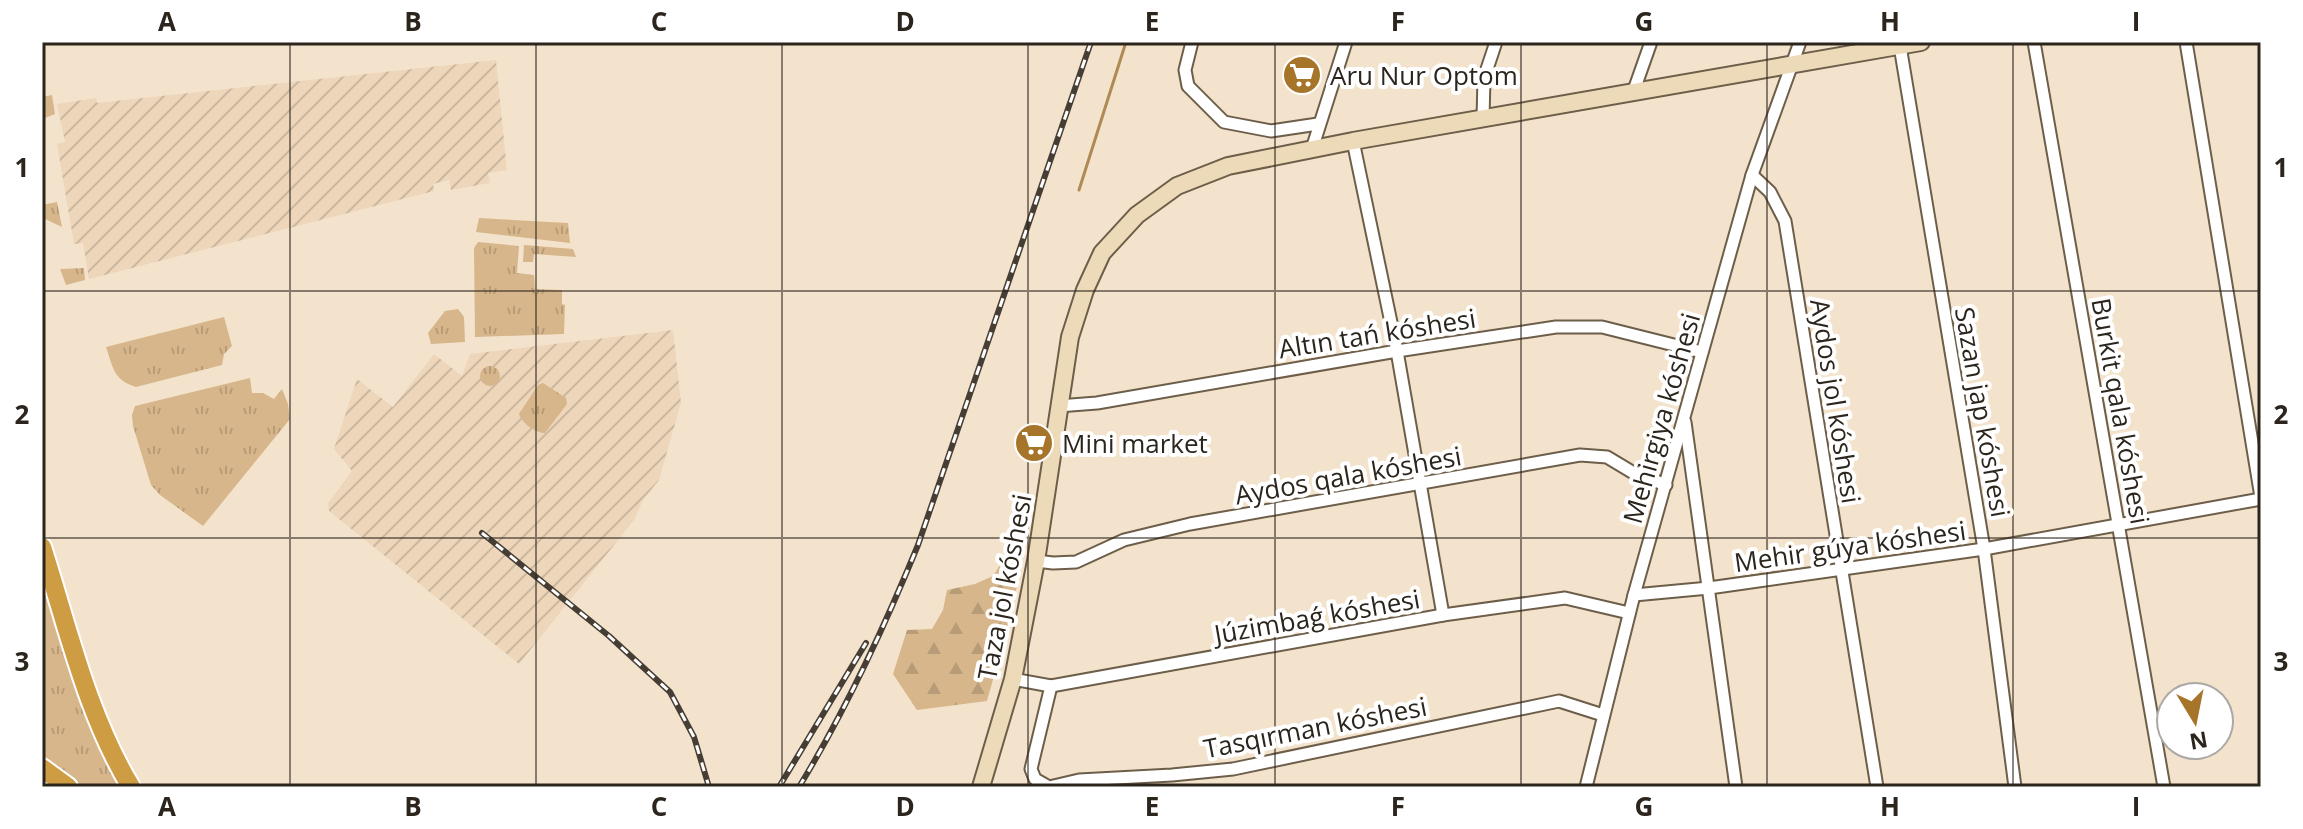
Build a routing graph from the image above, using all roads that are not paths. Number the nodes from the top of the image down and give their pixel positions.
1 (1192, 42) edge
2 (1346, 42) edge
3 (1496, 42) edge
4 (1651, 42) edge
5 (1800, 42) edge
6 (1921, 42) edge
7 (2034, 42) edge
8 (2186, 42) edge
9 (1900, 46) junction
10 (1791, 65) junction
11 (1633, 93) junction
12 (1483, 119) junction
13 (1318, 124) junction
14 (1353, 141) junction
15 (1312, 149) junction
16 (1752, 175) junction
17 (1397, 351) junction
18 (1702, 352) junction
19 (1058, 406) junction
20 (1684, 417) junction
21 (1421, 485) junction
22 (1666, 485) junction
23 (2261, 498) edge
24 (2119, 525) junction
25 (42, 547) edge
26 (1984, 549) junction
27 (1036, 561) junction
28 (1842, 570) junction
29 (1709, 588) junction
30 (1634, 595) junction
31 (1629, 613) junction
32 (1443, 615) junction
33 (1013, 679) junction
34 (1051, 686) junction
35 (1603, 715) junction
36 (42, 768) edge
37 (68, 787) edge
38 (131, 787) edge
39 (981, 787) edge
40 (1586, 787) edge
41 (1736, 787) edge
42 (1877, 787) edge
43 (2015, 787) edge
44 (2164, 787) edge

1 - 13 street
2 - 13 street
3 - 12 street
4 - 11 street
5 - 10 street, Mehirgiya kóshesi
6 - 9 main road, Taza jol kóshesi
7 - 24 street, Burkit qala kóshesi
8 - 23 street
9 - 10 main road, Taza jol kóshesi
9 - 26 street, Sazan jap kóshesi
10 - 11 main road, Taza jol kóshesi
10 - 16 street, Mehirgiya kóshesi
11 - 12 main road, Taza jol kóshesi
12 - 14 main road, Taza jol kóshesi
13 - 15 street
14 - 15 main road, Taza jol kóshesi
14 - 17 street
15 - 19 main road, Taza jol kóshesi
16 - 18 street, Mehirgiya kóshesi
16 - 28 street, Aydos jol kóshesi
17 - 18 street, Altın tań kóshesi
17 - 19 street, Altın tań kóshesi
17 - 21 street
18 - 20 street, Mehirgiya kóshesi
19 - 27 main road, Taza jol kóshesi
20 - 22 street, Mehirgiya kóshesi
20 - 29 street
21 - 22 street, Aydos qala kóshesi
21 - 27 street, Aydos qala kóshesi
21 - 32 street
22 - 30 street, Mehirgiya kóshesi
23 - 24 street, Mehir gúyа kóshesi
24 - 26 street, Mehir gúyа kóshesi
24 - 44 street, Burkit qala kóshesi
25 - 38 highway
26 - 28 street, Mehir gúyа kóshesi
26 - 43 street, Sazan jap kóshesi
27 - 33 main road, Taza jol kóshesi
28 - 29 street, Mehir gúyа kóshesi
28 - 42 street, Aydos jol kóshesi
29 - 30 street, Mehir gúyа kóshesi
29 - 41 street
30 - 31 street, Mehirgiya kóshesi
31 - 32 street, Júzimbaǵ kóshesi
31 - 35 street, Mehirgiya kóshesi
32 - 34 street, Júzimbaǵ kóshesi
33 - 34 street, Júzimbaǵ kóshesi
33 - 39 main road, Taza jol kóshesi
34 - 35 street, Tasqırman kóshesi
35 - 40 street, Mehirgiya kóshesi
36 - 37 highway

